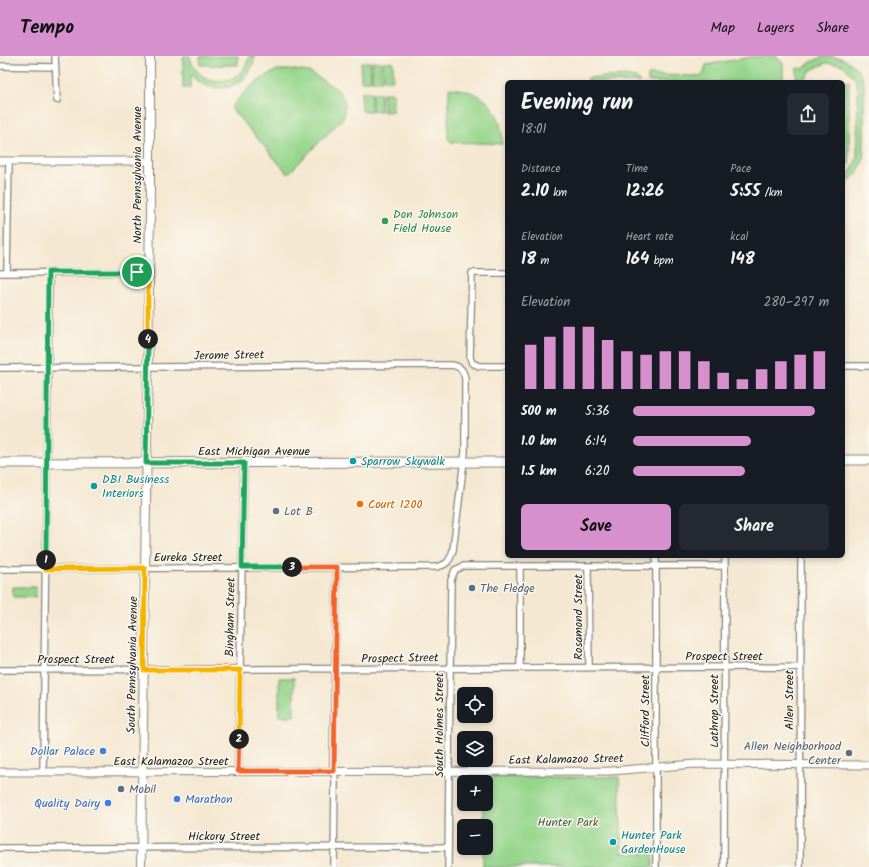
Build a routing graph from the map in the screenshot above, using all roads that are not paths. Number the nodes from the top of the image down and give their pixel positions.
1 (55, 56) edge
2 (150, 56) edge
3 (0, 66) edge
4 (56, 67) junction
5 (57, 100) dead end
6 (0, 161) edge
7 (9, 161) junction
8 (149, 161) junction
9 (48, 272) junction
10 (148, 272) junction
11 (0, 273) edge
12 (7, 273) junction
13 (505, 273) edge
14 (505, 366) edge
15 (845, 366) edge
16 (869, 366) edge
17 (48, 367) junction
18 (148, 367) junction
19 (0, 368) edge
20 (845, 460) edge
21 (869, 460) edge
22 (465, 462) junction
23 (505, 462) edge
24 (0, 463) edge
25 (47, 463) junction
26 (146, 463) junction
27 (244, 463) junction
28 (656, 558) edge
29 (725, 558) edge
30 (801, 558) edge
31 (520, 566) junction
32 (588, 566) junction
33 (656, 566) junction
34 (725, 566) junction
35 (242, 567) junction
36 (337, 567) junction
37 (145, 568) junction
38 (0, 569) edge
39 (45, 569) junction
40 (589, 667) junction
41 (656, 667) junction
42 (725, 667) junction
43 (800, 667) junction
44 (450, 668) junction
45 (520, 668) junction
46 (335, 669) junction
47 (0, 670) edge
48 (43, 670) junction
49 (144, 670) junction
50 (240, 670) junction
51 (724, 764) junction
52 (801, 764) junction
53 (869, 765) edge
54 (656, 766) junction
55 (238, 771) junction
56 (334, 771) junction
57 (449, 771) junction
58 (0, 772) edge
59 (43, 772) junction
60 (142, 772) junction
61 (142, 847) junction
62 (334, 847) junction
63 (448, 847) junction
64 (0, 848) edge
65 (141, 867) edge
66 (334, 867) edge
67 (448, 867) edge
68 (656, 867) edge
69 (724, 867) edge
70 (800, 867) edge

1 - 4 street
2 - 8 main road, North Pennsylvania Avenue
3 - 4 street
4 - 5 street
6 - 7 street
7 - 8 street
7 - 12 street
8 - 10 main road, North Pennsylvania Avenue
9 - 10 street
9 - 12 street
9 - 17 street
10 - 18 main road, North Pennsylvania Avenue
11 - 12 street
13 - 14 street
15 - 16 street
17 - 18 street, Jerome Street
17 - 19 street, Jerome Street
17 - 25 street
18 - 22 street, Jerome Street
18 - 26 main road, North Pennsylvania Avenue
20 - 21 main road
22 - 23 main road, East Michigan Avenue
22 - 27 main road, East Michigan Avenue
22 - 36 street, Eureka Street
24 - 25 main road, East Michigan Avenue
25 - 26 main road, East Michigan Avenue
25 - 39 street
26 - 27 main road, East Michigan Avenue
26 - 37 main road, South Pennsylvania Avenue
27 - 35 street, Bingham Street
28 - 33 street, Clifford Street
29 - 34 street, Lathrop Street
30 - 43 street, Allen Street
31 - 32 street
31 - 44 street, South Holmes Street
31 - 45 street
32 - 33 street
32 - 40 street, Rosamond Street
33 - 34 street
33 - 41 street, Clifford Street
34 - 42 street, Lathrop Street
35 - 36 street, Eureka Street
35 - 37 street, Eureka Street
35 - 50 street, Bingham Street
36 - 46 street
37 - 39 street, Eureka Street
37 - 49 main road, South Pennsylvania Avenue
38 - 39 street, Eureka Street
39 - 48 street
40 - 41 street, Prospect Street
40 - 45 street, Prospect Street
41 - 42 street, Prospect Street
41 - 54 street, Clifford Street
42 - 43 street, Prospect Street
42 - 51 street, Lathrop Street
43 - 52 street, Allen Street
44 - 45 street, Prospect Street
44 - 46 street, Prospect Street
44 - 57 street, South Holmes Street
46 - 50 street, Prospect Street
46 - 56 street
47 - 48 street, Prospect Street
48 - 49 street, Prospect Street
48 - 59 street
49 - 50 street, Prospect Street
49 - 60 main road, South Pennsylvania Avenue
50 - 55 street, Bingham Street
51 - 52 street, East Kalamazoo Street
51 - 54 street, East Kalamazoo Street
51 - 69 street, Lathrop Street
52 - 53 street, East Kalamazoo Street
52 - 70 street, Allen Street
54 - 57 street, East Kalamazoo Street
54 - 68 street, Clifford Street
55 - 56 street, East Kalamazoo Street
55 - 60 street, East Kalamazoo Street
56 - 57 street, East Kalamazoo Street
56 - 62 street
57 - 63 street, South Holmes Street
58 - 59 street, East Kalamazoo Street
59 - 60 street, East Kalamazoo Street
60 - 61 main road, South Pennsylvania Avenue
61 - 62 street, Hickory Street
61 - 64 street, Hickory Street
61 - 65 main road, South Pennsylvania Avenue
62 - 63 street, Hickory Street
62 - 66 street
63 - 67 street, South Holmes Street

